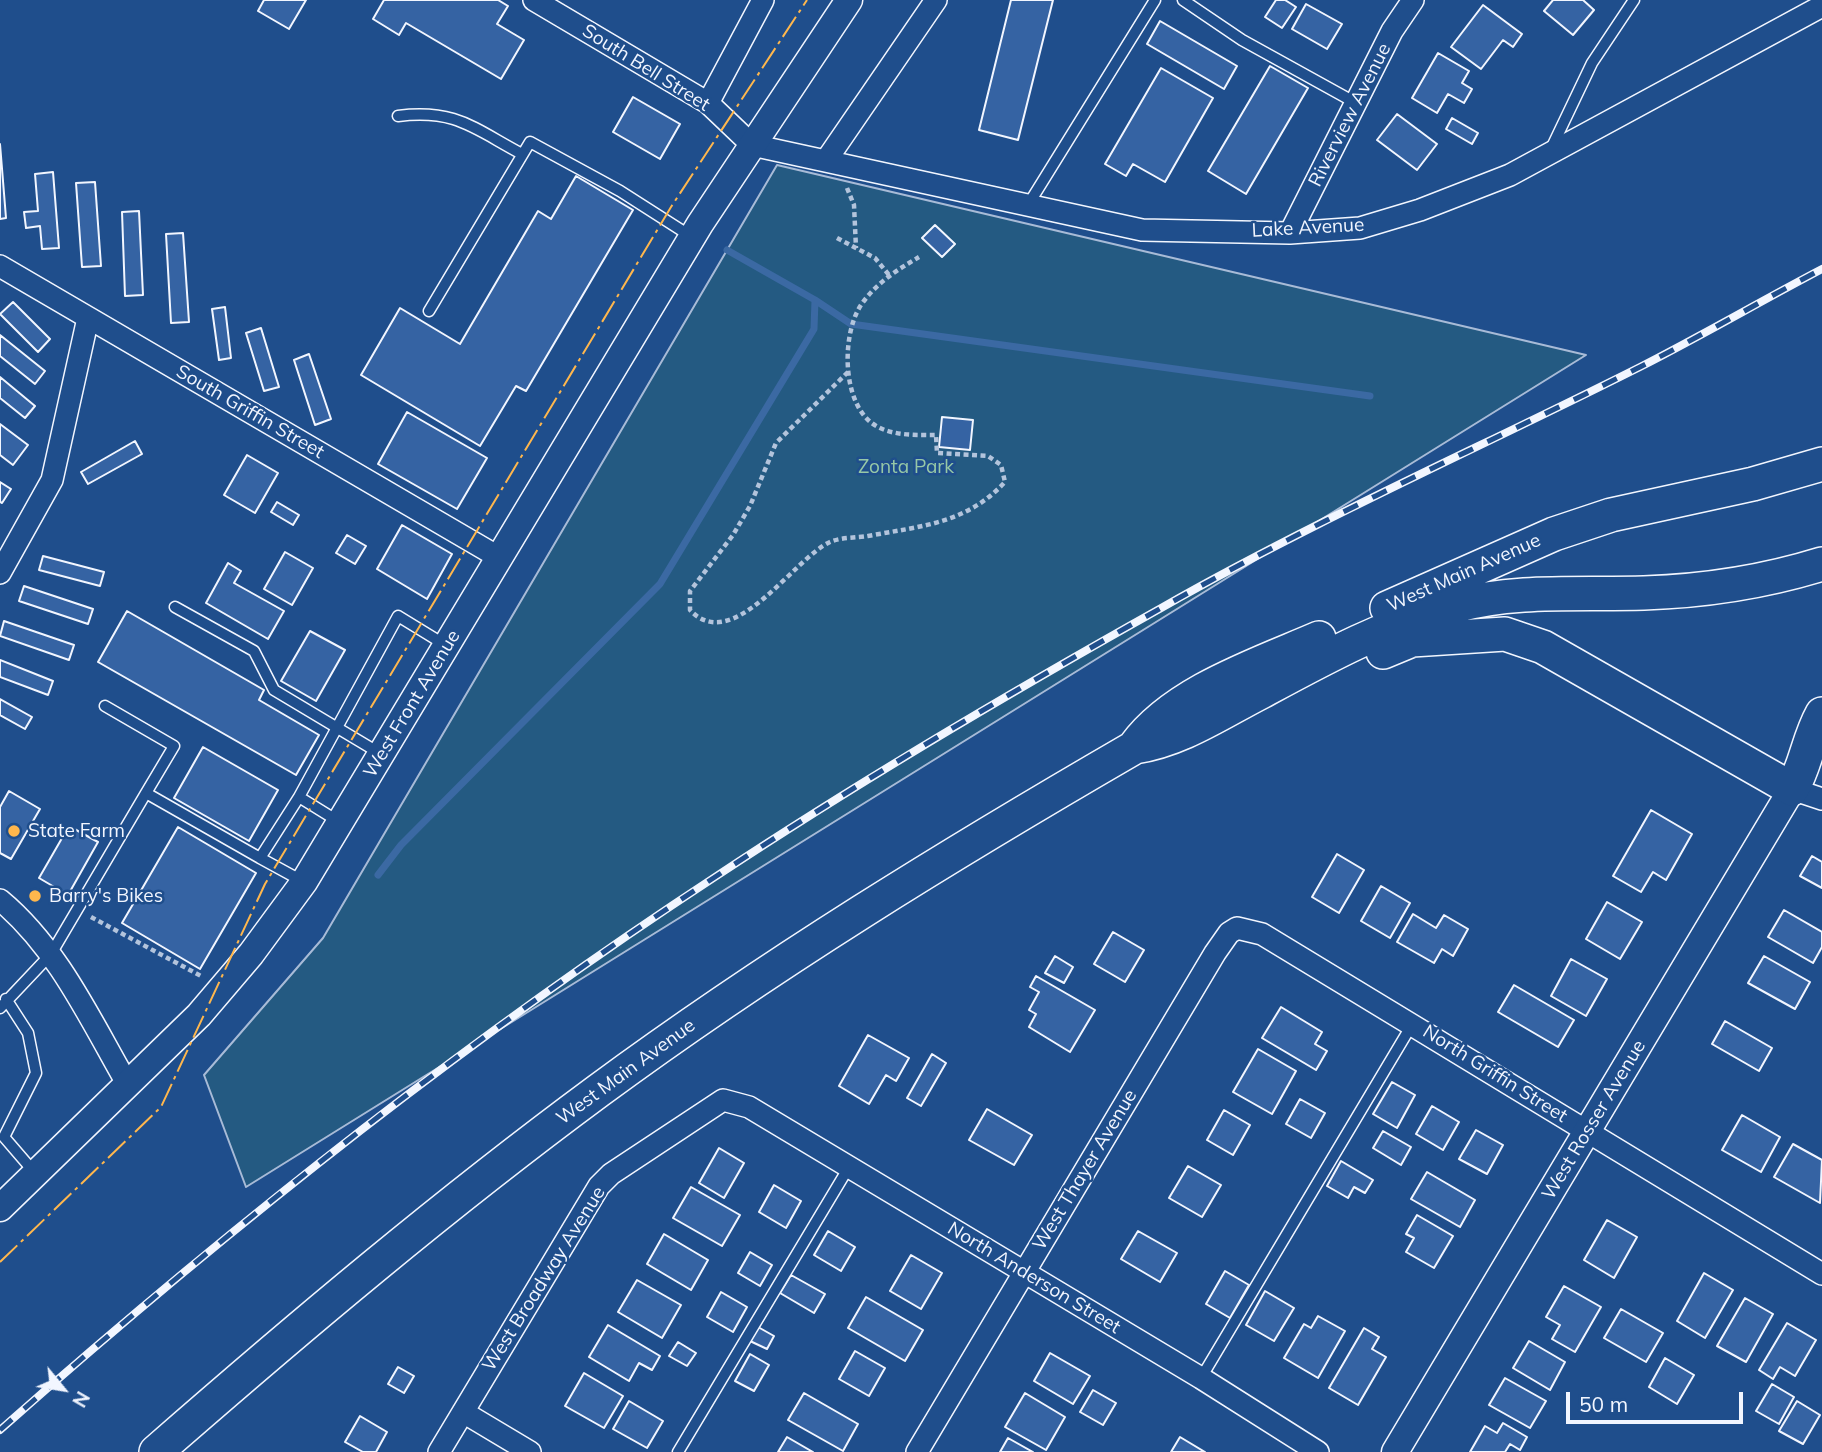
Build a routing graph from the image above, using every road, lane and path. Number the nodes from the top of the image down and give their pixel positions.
1 (534, 0) edge
2 (764, 0) edge
3 (849, 0) edge
4 (936, 0) edge
5 (1155, 0) edge
6 (1183, 0) edge
7 (1413, 0) edge
8 (1633, 0) edge
9 (1822, 6) edge
10 (708, 103) junction
11 (1356, 103) junction
12 (398, 116) dead end
13 (752, 145) junction
14 (1549, 153) junction
15 (522, 155) junction
16 (827, 159) junction
17 (836, 185) dead end
18 (1027, 205) junction
19 (1290, 233) junction
20 (692, 237) junction
21 (836, 239) dead end
22 (856, 248) junction
23 (919, 257) dead end
24 (0, 266) edge
25 (889, 275) junction
26 (429, 311) dead end
27 (88, 318) junction
28 (848, 372) junction
29 (1822, 464) edge
30 (500, 558) junction
31 (1822, 564) edge
32 (0, 573) edge
33 (175, 607) dead end
34 (447, 646) junction
35 (105, 706) dead end
36 (1228, 709) junction
37 (1822, 714) edge
38 (337, 727) junction
39 (1135, 747) junction
40 (382, 755) junction
41 (1810, 779) edge
42 (146, 793) junction
43 (299, 797) junction
44 (341, 824) junction
45 (260, 858) junction
46 (304, 882) junction
47 (0, 900) edge
48 (86, 914) dead end
49 (1237, 928) joint
50 (51, 954) junction
51 (220, 992) junction
52 (3, 1004) edge
53 (1413, 1023) junction
54 (128, 1085) junction
55 (749, 1107) joint
56 (1587, 1132) junction
57 (849, 1167) junction
58 (36, 1174) junction
59 (0, 1208) edge
60 (1024, 1272) junction
61 (1822, 1274) edge
62 (1201, 1378) junction
63 (463, 1412) junction
64 (156, 1452) edge
65 (439, 1452) edge
66 (530, 1452) edge
67 (678, 1452) edge
68 (917, 1452) edge
69 (1318, 1452) edge
70 (1395, 1452) edge

1 - 10 street, South Bell Street
2 - 10 street
3 - 13 street, West Front Avenue
4 - 16 street
5 - 18 lane
6 - 11 lane
7 - 11 street, Riverview Avenue
8 - 14 lane
9 - 14 street, Lake Avenue
10 - 13 street, South Bell Street
11 - 19 street, Riverview Avenue
12 - 15 lane
13 - 16 street, Lake Avenue
13 - 20 street, West Front Avenue
14 - 19 street, Lake Avenue
15 - 20 lane
15 - 26 lane
16 - 18 street, Lake Avenue
17 - 22 path
18 - 19 street, Lake Avenue
20 - 30 street, West Front Avenue
21 - 22 path
22 - 25 path
23 - 25 path
24 - 27 street, South Griffin Street
25 - 28 path
27 - 30 street, South Griffin Street
27 - 32 street
28 - 28 path
29 - 39 main road, West Main Avenue
30 - 34 street, West Front Avenue
31 - 36 main road, West Main Avenue
33 - 38 lane
34 - 38 lane
34 - 40 street, West Front Avenue
35 - 42 lane
36 - 39 main road, West Main Avenue
36 - 41 main road
37 - 41 main road
38 - 40 lane
38 - 43 lane
39 - 64 main road, West Main Avenue
40 - 44 street, West Front Avenue
41 - 56 street, West Rosser Avenue
42 - 45 lane
42 - 50 lane
43 - 44 lane
43 - 45 lane
44 - 46 street, West Front Avenue
45 - 46 lane
46 - 51 street, West Front Avenue
47 - 50 street
48 - 51 path
49 - 53 street, North Griffin Street
49 - 60 street, West Thayer Avenue
50 - 52 lane
50 - 54 street
51 - 54 street, West Front Avenue
52 - 58 lane
53 - 56 street, North Griffin Street
53 - 62 lane
54 - 58 street, West Front Avenue
55 - 57 street, North Anderson Street
55 - 63 street, West Broadway Avenue
56 - 61 street, North Griffin Street
56 - 70 street, West Rosser Avenue
57 - 60 street, North Anderson Street
57 - 67 lane
58 - 59 street, West Front Avenue
60 - 62 street, North Anderson Street
60 - 68 street, West Thayer Avenue
62 - 69 street, North Anderson Street
63 - 65 street, West Broadway Avenue
63 - 66 street

